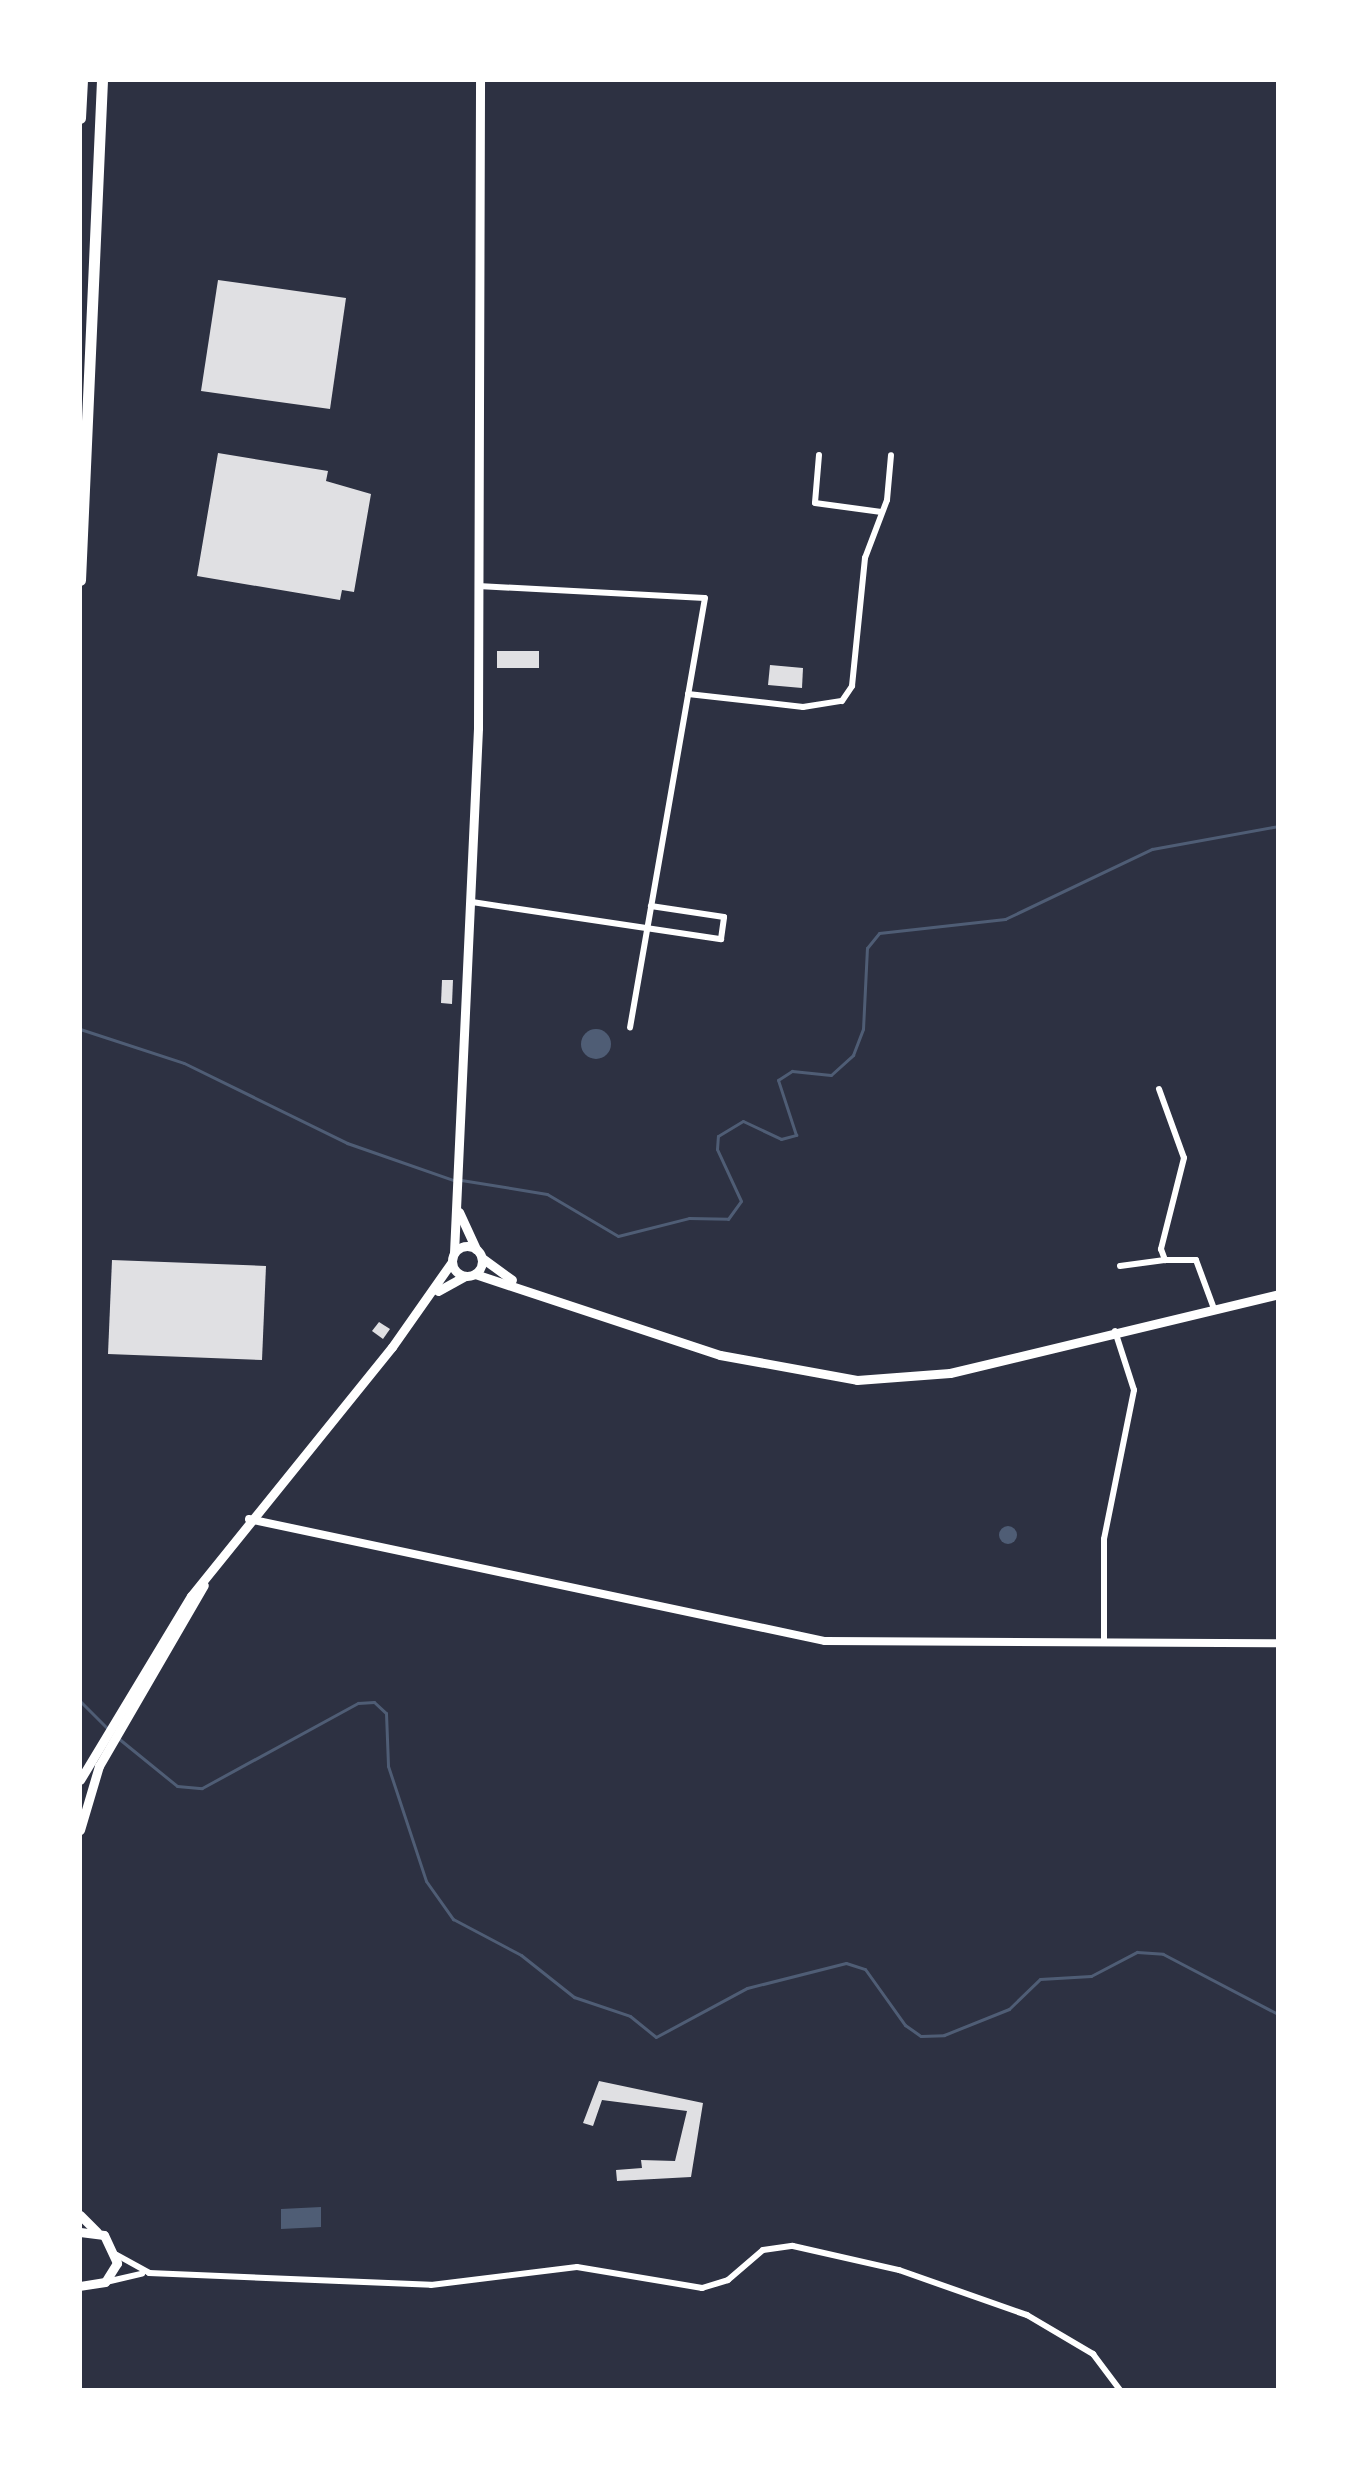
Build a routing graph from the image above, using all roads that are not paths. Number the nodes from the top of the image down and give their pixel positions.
1 (82, 80) edge
2 (102, 80) edge
3 (480, 80) edge
4 (80, 118) edge
5 (819, 455) dead end
6 (891, 455) dead end
7 (881, 512) junction
8 (80, 580) edge
9 (478, 586) junction
10 (688, 694) junction
11 (472, 902) junction
12 (651, 906) junction
13 (647, 928) junction
14 (630, 1027) dead end
15 (1159, 1089) dead end
16 (459, 1207) junction
17 (479, 1254) junction
18 (453, 1258) junction
19 (1165, 1260) junction
20 (1120, 1266) dead end
21 (470, 1275) junction
22 (515, 1282) junction
23 (1278, 1294) edge
24 (429, 1299) junction
25 (1213, 1306) junction
26 (1115, 1331) junction
27 (249, 1519) junction
28 (216, 1561) junction
29 (1104, 1640) junction
30 (1278, 1643) edge
31 (80, 1780) edge
32 (80, 1830) edge
33 (80, 2215) edge
34 (80, 2232) edge
35 (97, 2232) junction
36 (117, 2255) junction
37 (149, 2273) junction
38 (105, 2282) junction
39 (82, 2289) edge
40 (1120, 2390) edge

1 - 4 highway
2 - 8 highway
3 - 9 main road
5 - 7 street
6 - 7 street
7 - 10 street
9 - 10 street
9 - 11 main road
10 - 12 street
11 - 13 street
11 - 16 main road
12 - 13 street
12 - 13 street
13 - 14 street
15 - 19 street
16 - 17 main road
16 - 18 main road
17 - 18 main road
17 - 21 main road
17 - 22 main road
18 - 21 main road
18 - 24 main road
19 - 20 street
19 - 25 street
21 - 22 main road
21 - 24 main road
22 - 26 main road
23 - 25 main road
24 - 27 main road
25 - 26 main road
26 - 29 street
27 - 28 main road
27 - 29 street
28 - 31 main road
28 - 32 main road
29 - 30 street
33 - 35 main road
34 - 35 main road
35 - 36 main road
36 - 37 street
36 - 38 main road
37 - 38 street
37 - 40 street
38 - 39 main road

